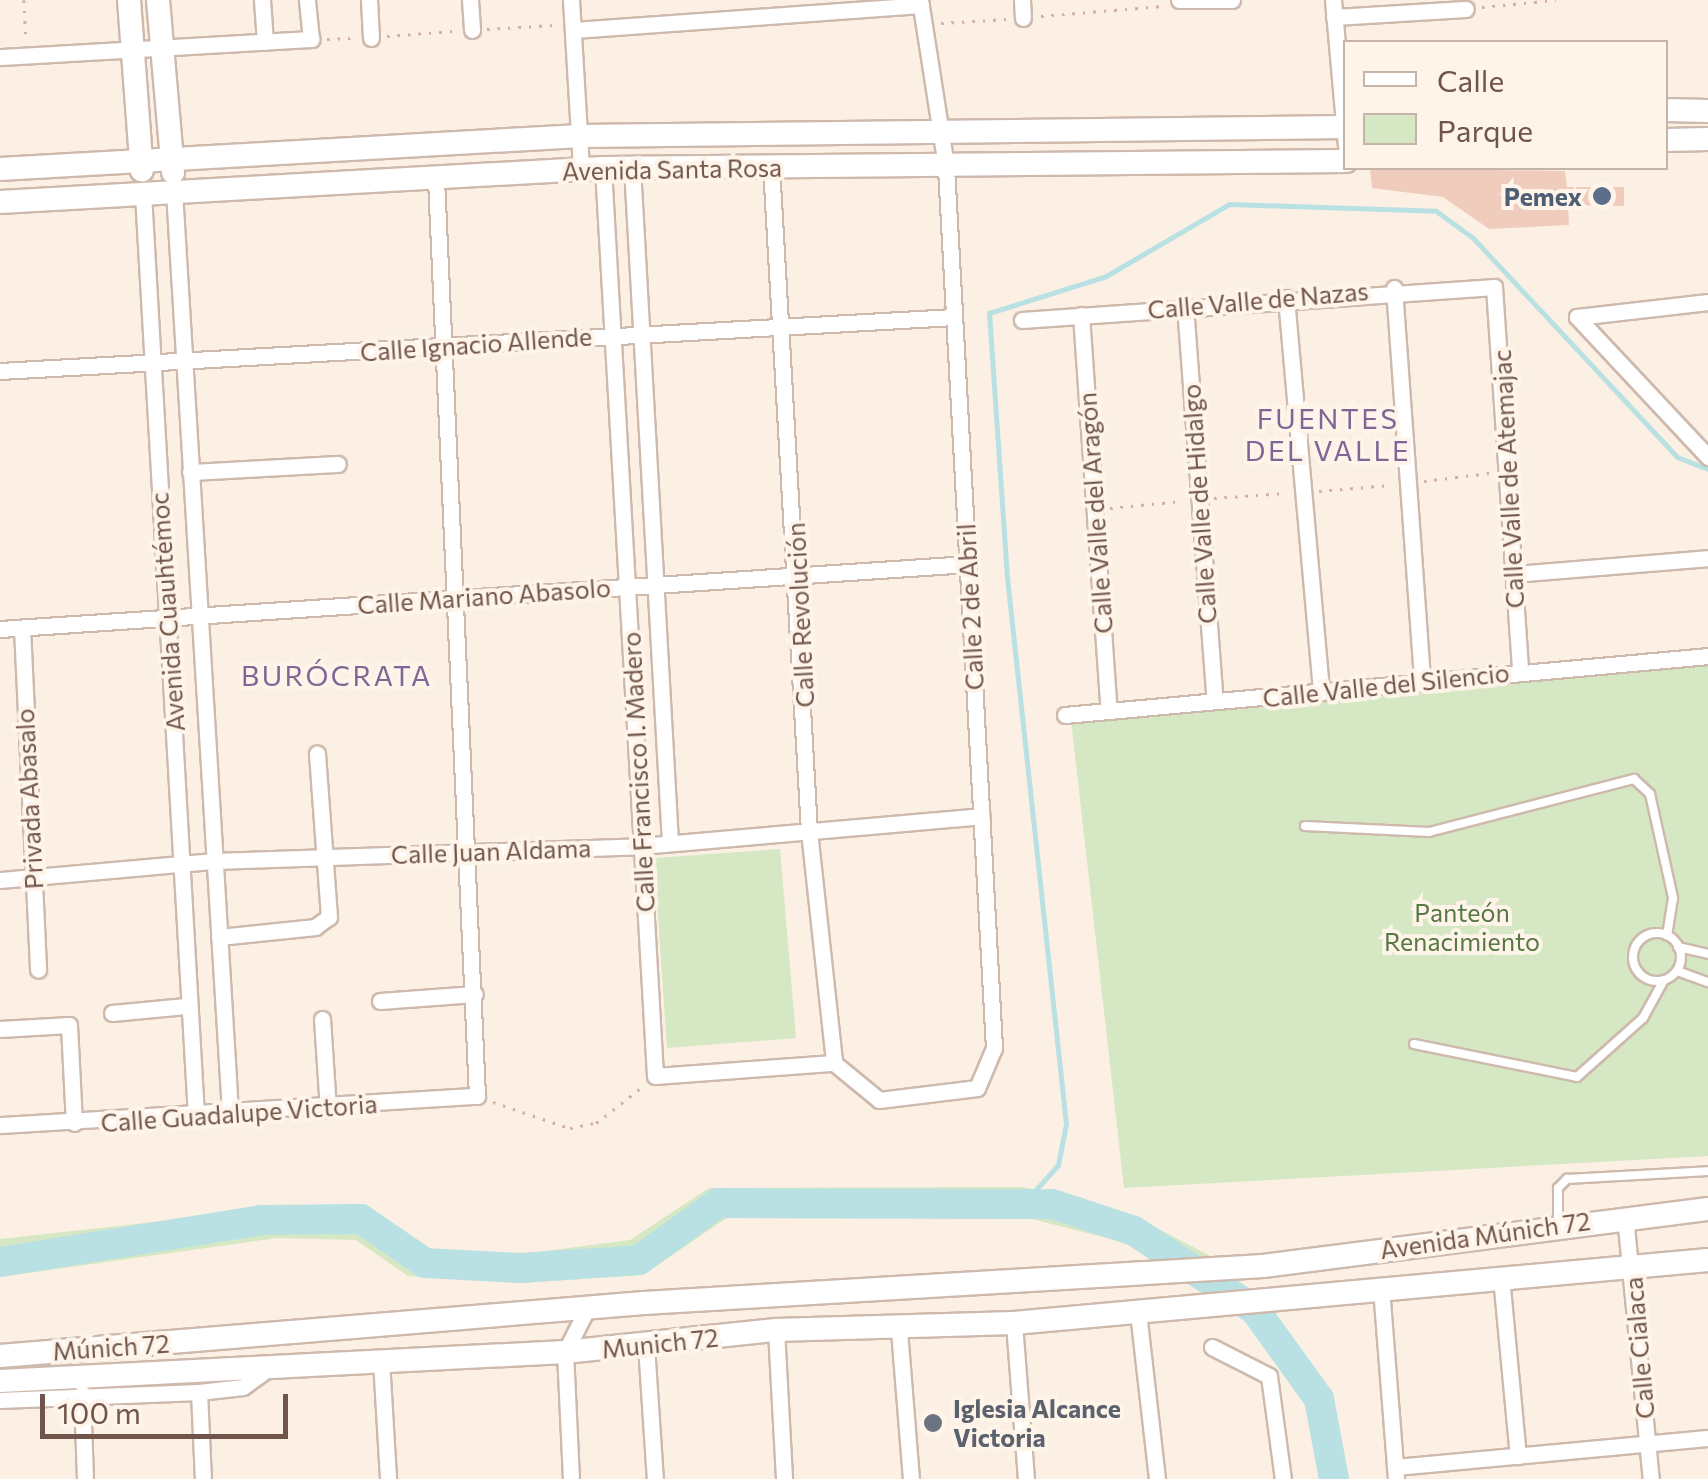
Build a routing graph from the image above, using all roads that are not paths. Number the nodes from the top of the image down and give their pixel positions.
1 (128, 0) edge
2 (158, 0) edge
3 (262, 0) edge
4 (307, 0) edge
5 (369, 0) edge
6 (470, 0) edge
7 (572, 0) edge
8 (746, 0) edge
9 (1022, 0) edge
10 (1232, 0) edge
11 (1333, 0) edge
12 (1179, 2) edge
13 (920, 3) edge
14 (1466, 9) road end
15 (1334, 17) junction
16 (1023, 18) road end
17 (747, 19) junction
18 (472, 30) dead end
19 (574, 30) junction
20 (370, 38) road end
21 (265, 42) junction
22 (131, 48) junction
23 (162, 48) junction
24 (0, 56) edge
25 (1668, 110) edge
26 (1708, 110) edge
27 (1343, 112) edge
28 (936, 129) junction
29 (1343, 133) edge
30 (580, 136) junction
31 (1668, 140) edge
32 (1708, 140) edge
33 (171, 157) junction
34 (142, 159) junction
35 (1343, 162) edge
36 (771, 166) junction
37 (946, 166) junction
38 (632, 167) junction
39 (592, 169) junction
40 (0, 170) edge
41 (436, 180) junction
42 (174, 191) junction
43 (143, 194) junction
44 (0, 202) edge
45 (1494, 287) joint
46 (1394, 288) junction
47 (1286, 298) junction
48 (1708, 302) edge
49 (1185, 306) junction
50 (1081, 315) junction
51 (953, 317) junction
52 (1022, 320) dead end
53 (780, 325) junction
54 (641, 334) junction
55 (611, 335) junction
56 (442, 347) junction
57 (152, 361) junction
58 (183, 362) junction
59 (0, 370) edge
60 (1708, 457) edge
61 (338, 464) dead end
62 (190, 472) junction
63 (1708, 558) edge
64 (968, 564) junction
65 (1514, 574) junction
66 (800, 576) junction
67 (658, 586) junction
68 (629, 587) junction
69 (458, 596) junction
70 (197, 615) junction
71 (166, 616) junction
72 (22, 628) junction
73 (0, 629) edge
74 (1708, 656) edge
75 (1520, 672) junction
76 (1422, 682) junction
77 (1321, 692) junction
78 (1215, 701) junction
79 (1108, 711) junction
80 (1065, 715) dead end
81 (318, 753) dead end
82 (982, 816) junction
83 (1305, 826) dead end
84 (809, 831) junction
85 (670, 843) junction
86 (640, 846) junction
87 (469, 852) junction
88 (326, 857) junction
89 (215, 861) junction
90 (183, 863) junction
91 (32, 879) junction
92 (0, 880) edge
93 (219, 936) junction
94 (1667, 936) junction
95 (1678, 947) junction
96 (1708, 954) edge
97 (38, 970) dead end
98 (1677, 971) junction
99 (1664, 980) junction
100 (1708, 982) edge
101 (475, 994) junction
102 (380, 1001) dead end
103 (186, 1006) junction
104 (112, 1012) dead end
105 (322, 1019) dead end
106 (0, 1029) edge
107 (1414, 1044) dead end
108 (834, 1063) junction
109 (328, 1110) junction
110 (230, 1113) junction
111 (196, 1117) junction
112 (74, 1123) junction
113 (0, 1125) edge
114 (1708, 1171) edge
115 (1708, 1209) edge
116 (1625, 1216) junction
117 (1558, 1226) junction
118 (1708, 1260) edge
119 (1263, 1266) joint
120 (1631, 1268) junction
121 (1501, 1277) junction
122 (1381, 1288) junction
123 (1318, 1298) joint
124 (588, 1307) junction
125 (1138, 1312) junction
126 (1014, 1323) junction
127 (776, 1330) junction
128 (899, 1330) junction
129 (222, 1339) joint
130 (646, 1346) junction
131 (1212, 1347) dead end
132 (565, 1352) junction
133 (0, 1356) edge
134 (380, 1360) junction
135 (272, 1366) junction
136 (0, 1381) edge
137 (199, 1392) junction
138 (82, 1393) junction
139 (0, 1400) edge
140 (1708, 1438) edge
141 (1648, 1446) junction
142 (1518, 1456) junction
143 (1396, 1473) edge
144 (85, 1479) edge
145 (203, 1479) edge
146 (388, 1479) edge
147 (572, 1479) edge
148 (655, 1479) edge
149 (784, 1479) edge
150 (912, 1479) edge
151 (1026, 1479) edge
152 (1157, 1479) edge
153 (1283, 1479) edge
154 (1651, 1479) edge

1 - 22 main road
2 - 23 main road
3 - 21 street
4 - 21 street
5 - 20 street
6 - 18 street
7 - 19 street, Calle Francisco I. Madero
8 - 17 street
9 - 16 street
10 - 12 street
11 - 15 street
13 - 17 street
13 - 28 street, Calle 2 de Abril
14 - 15 street
15 - 27 street
17 - 19 street
19 - 30 street, Calle Francisco I. Madero
21 - 23 street
22 - 23 street
22 - 24 street
22 - 34 main road
23 - 33 main road
25 - 26 main road
28 - 29 main road, Avenida Santa Rosa
28 - 30 main road, Avenida Santa Rosa
28 - 37 street, Calle 2 de Abril
30 - 33 main road, Avenida Santa Rosa
30 - 39 street, Calle Francisco I. Madero
31 - 32 main road
33 - 34 main road, Avenida Santa Rosa
33 - 42 main road
34 - 40 main road, Avenida Santa Rosa
34 - 43 main road
35 - 37 main road, Avenida Santa Rosa
36 - 37 main road, Avenida Santa Rosa
36 - 38 main road, Avenida Santa Rosa
36 - 53 street, Calle Revolución
37 - 51 street, Calle 2 de Abril
38 - 39 main road, Avenida Santa Rosa
38 - 54 street, Calle Francisco I. Madero
39 - 41 main road, Avenida Santa Rosa
39 - 55 street, Calle Francisco I. Madero
41 - 42 main road, Avenida Santa Rosa
41 - 56 street
42 - 43 main road, Avenida Santa Rosa
42 - 58 street, Avenida Cuauhtémoc
43 - 44 main road, Avenida Santa Rosa
43 - 57 street, Avenida Cuauhtémoc
45 - 46 street, Calle Valle de Nazas
45 - 65 street, Calle Valle de Atemajac
46 - 47 street, Calle Valle de Nazas
46 - 76 street
47 - 49 street, Calle Valle de Nazas
47 - 77 street
48 - 60 street
49 - 50 street, Calle Valle de Nazas
49 - 78 street, Calle Valle de Hidalgo
50 - 52 street, Calle Valle de Nazas
50 - 79 street, Calle Valle del Aragón
51 - 53 street, Calle Ignacio Allende
51 - 64 street, Calle 2 de Abril
53 - 54 street, Calle Ignacio Allende
53 - 66 street, Calle Revolución
54 - 55 street, Calle Ignacio Allende
54 - 67 street, Calle Francisco I. Madero
55 - 56 street, Calle Ignacio Allende
55 - 68 street, Calle Francisco I. Madero
56 - 58 street, Calle Ignacio Allende
56 - 69 street
57 - 58 street, Calle Ignacio Allende
57 - 59 street, Calle Ignacio Allende
57 - 71 street, Avenida Cuauhtémoc
58 - 62 street, Avenida Cuauhtémoc
61 - 62 street
62 - 70 street, Avenida Cuauhtémoc
63 - 65 street
64 - 66 street, Calle Mariano Abasolo
64 - 82 street, Calle 2 de Abril
65 - 75 street, Calle Valle de Atemajac
66 - 67 street, Calle Mariano Abasolo
66 - 84 street, Calle Revolución
67 - 68 street, Calle Mariano Abasolo
67 - 85 street, Calle Francisco I. Madero
68 - 69 street, Calle Mariano Abasolo
68 - 86 street, Calle Francisco I. Madero
69 - 70 street, Calle Mariano Abasolo
69 - 87 street
70 - 71 street, Calle Mariano Abasolo
70 - 89 street, Avenida Cuauhtémoc
71 - 72 street, Calle Mariano Abasolo
71 - 90 street, Avenida Cuauhtémoc
72 - 73 street, Calle Mariano Abasolo
72 - 91 street, Privada Abasalo
74 - 75 street, Calle Valle del Silencio
75 - 76 street, Calle Valle del Silencio
76 - 77 street, Calle Valle del Silencio
77 - 78 street, Calle Valle del Silencio
78 - 79 street, Calle Valle del Silencio
79 - 80 street, Calle Valle del Silencio
81 - 88 street
82 - 84 street, Calle Juan Aldama
82 - 108 street, Calle 2 de Abril
83 - 94 lane
84 - 85 street, Calle Juan Aldama
84 - 108 street, Calle Revolución
85 - 86 street, Calle Juan Aldama
86 - 87 street, Calle Juan Aldama
86 - 108 street, Calle Francisco I. Madero
87 - 88 street, Calle Juan Aldama
87 - 101 street
88 - 89 street, Calle Juan Aldama
88 - 93 street
89 - 90 street, Calle Juan Aldama
89 - 93 street, Avenida Cuauhtémoc
90 - 91 street, Calle Juan Aldama
90 - 103 street, Avenida Cuauhtémoc
91 - 92 street, Calle Juan Aldama
91 - 97 street, Privada Abasalo
93 - 110 street, Avenida Cuauhtémoc
94 - 95 lane
94 - 99 lane
95 - 96 lane
95 - 98 lane
98 - 99 lane
98 - 100 lane
99 - 107 lane
101 - 102 street
101 - 109 street, Calle Guadalupe Victoria
103 - 104 street
103 - 111 street, Avenida Cuauhtémoc
105 - 109 street
106 - 112 street
109 - 110 street, Calle Guadalupe Victoria
110 - 111 street, Calle Guadalupe Victoria
111 - 112 street, Calle Guadalupe Victoria
112 - 113 street, Calle Guadalupe Victoria
114 - 117 lane
115 - 116 main road, Avenida Múnich 72
116 - 117 main road, Avenida Múnich 72
116 - 120 street, Calle Cialaca
117 - 119 main road, Avenida Múnich 72
118 - 120 main road, Avenida Múnich 72
119 - 124 main road, Munich 72
120 - 121 main road, Avenida Múnich 72
120 - 141 street, Calle Cialaca
121 - 122 main road, Avenida Múnich 72
121 - 142 street
122 - 123 main road, Avenida Múnich 72
122 - 143 street
123 - 125 main road, Munich 72
124 - 129 main road, Munich 72
124 - 132 street
125 - 126 main road, Munich 72
125 - 152 street
126 - 128 main road, Munich 72
126 - 151 street
127 - 128 main road, Munich 72
127 - 130 main road, Munich 72
127 - 149 street
128 - 150 street
129 - 133 main road, Múnich 72
130 - 132 main road, Munich 72
130 - 148 street
131 - 153 street
132 - 134 main road, Munich 72
132 - 147 street
134 - 135 main road, Munich 72
134 - 146 street
135 - 136 main road, Munich 72
135 - 137 street
137 - 138 street
137 - 145 street
138 - 139 street
138 - 144 street
140 - 141 street
141 - 142 street
141 - 154 street, Calle Cialaca
142 - 143 street

